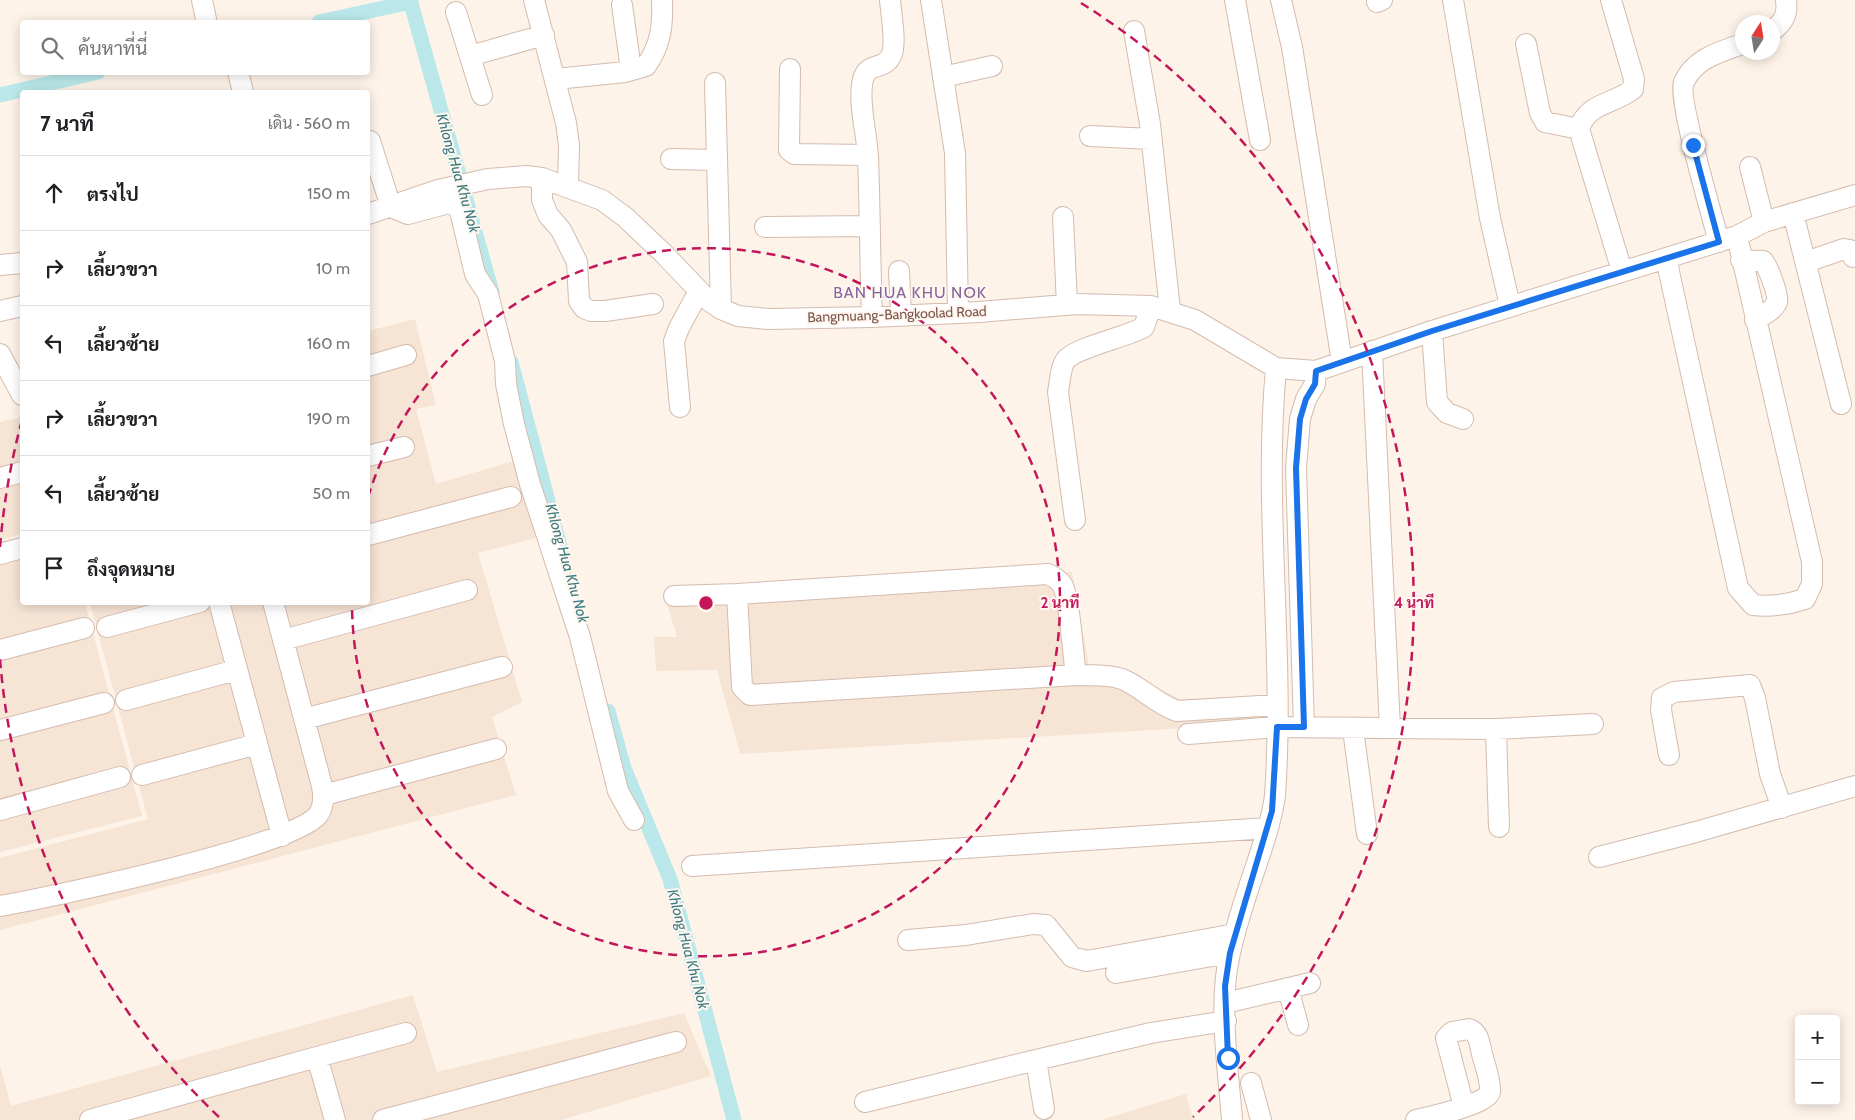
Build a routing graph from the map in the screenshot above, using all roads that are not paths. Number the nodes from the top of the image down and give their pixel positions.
1 (534, 0) edge
2 (662, 0) edge
3 (890, 0) edge
4 (931, 0) edge
5 (1235, 0) edge
6 (1281, 0) edge
7 (1453, 0) edge
8 (1611, 0) edge
9 (1786, 0) edge
10 (622, 6) dead end
11 (456, 12) dead end
12 (1780, 26) edge
13 (1134, 31) dead end
14 (544, 35) junction
15 (1526, 44) dead end
16 (1735, 47) edge
17 (470, 56) junction
18 (992, 66) dead end
19 (630, 70) junction
20 (790, 70) dead end
21 (239, 75) edge
22 (942, 77) junction
23 (556, 80) junction
24 (715, 83) dead end
25 (242, 90) edge
26 (482, 95) dead end
27 (1579, 129) junction
28 (1090, 136) dead end
29 (1151, 138) junction
30 (370, 140) dead end
31 (1260, 140) dead end
32 (868, 155) junction
33 (671, 159) dead end
34 (717, 160) junction
35 (1750, 167) dead end
36 (542, 178) junction
37 (568, 186) junction
38 (1855, 195) edge
39 (391, 207) junction
40 (370, 213) edge
41 (1793, 213) junction
42 (1063, 217) dead end
43 (1764, 222) junction
44 (869, 226) junction
45 (765, 227) dead end
46 (1728, 239) junction
47 (1853, 257) dead end
48 (1666, 258) junction
49 (1741, 260) junction
50 (1806, 262) junction
51 (20, 263) edge
52 (0, 265) edge
53 (1622, 270) junction
54 (899, 271) dead end
55 (699, 291) junction
56 (653, 304) dead end
57 (1067, 305) junction
58 (1510, 306) junction
59 (20, 307) edge
60 (1161, 308) junction
61 (721, 309) junction
62 (0, 312) edge
63 (958, 312) junction
64 (901, 314) junction
65 (872, 316) junction
66 (1755, 320) junction
67 (1432, 331) junction
68 (1372, 351) junction
69 (0, 354) edge
70 (406, 355) dead end
71 (1342, 362) junction
72 (370, 365) edge
73 (1276, 368) junction
74 (1316, 371) junction
75 (20, 391) edge
76 (1841, 404) dead end
77 (680, 407) dead end
78 (1463, 419) dead end
79 (404, 447) dead end
80 (370, 456) edge
81 (20, 473) edge
82 (0, 478) edge
83 (511, 497) dead end
84 (1075, 520) dead end
85 (370, 534) edge
86 (20, 549) edge
87 (0, 554) edge
88 (467, 590) dead end
89 (736, 594) junction
90 (674, 596) dead end
91 (189, 605) edge
92 (220, 605) edge
93 (274, 605) edge
94 (107, 627) dead end
95 (84, 628) dead end
96 (283, 640) junction
97 (0, 650) edge
98 (502, 667) dead end
99 (236, 670) junction
100 (1076, 675) junction
101 (126, 700) dead end
102 (104, 703) dead end
103 (1277, 705) junction
104 (304, 719) junction
105 (1592, 724) dead end
106 (1277, 727) junction
107 (1304, 727) junction
108 (1390, 728) junction
109 (1353, 729) junction
110 (0, 730) edge
111 (1496, 730) junction
112 (1188, 734) dead end
113 (256, 744) junction
114 (496, 749) dead end
115 (1669, 756) dead end
116 (142, 776) dead end
117 (120, 778) dead end
118 (1855, 786) edge
119 (324, 795) junction
120 (1782, 808) junction
121 (0, 810) edge
122 (634, 820) dead end
123 (1499, 827) dead end
124 (1268, 828) junction
125 (1367, 834) dead end
126 (282, 836) junction
127 (1599, 857) dead end
128 (692, 866) dead end
129 (0, 906) edge
130 (1235, 934) junction
131 (908, 940) dead end
132 (1230, 953) junction
133 (1116, 973) dead end
134 (1310, 983) dead end
135 (1288, 988) junction
136 (1225, 1012) junction
137 (1298, 1025) dead end
138 (406, 1033) dead end
139 (676, 1042) dead end
140 (317, 1056) junction
141 (1036, 1060) junction
142 (1251, 1083) dead end
143 (865, 1102) dead end
144 (1464, 1107) dead end
145 (1044, 1109) dead end
146 (90, 1120) edge
147 (335, 1120) edge
148 (383, 1120) edge
149 (1232, 1120) edge
150 (1261, 1120) edge
151 (1416, 1120) edge

1 - 14 street
2 - 19 street
3 - 32 street
4 - 22 street
5 - 31 street
6 - 71 street
7 - 58 street
8 - 27 street
9 - 12 street
10 - 19 street
11 - 17 street
13 - 29 street
14 - 17 street
14 - 23 street
15 - 27 street
16 - 46 street
17 - 26 street
18 - 22 street
19 - 23 street
20 - 32 street
21 - 25 street
22 - 63 street
23 - 37 street
24 - 34 street
27 - 53 street
28 - 29 street
29 - 60 street
30 - 39 street
32 - 44 street
33 - 34 street
34 - 61 street
35 - 43 street
36 - 37 street, Bangmuang-Bangkoolad Road
36 - 39 street, Bangmuang-Bangkoolad Road
36 - 56 street
37 - 55 street, Bangmuang-Bangkoolad Road
38 - 41 street, Bangmuang-Bangkoolad Road
39 - 40 street, Bangmuang-Bangkoolad Road
39 - 122 street
41 - 43 street, Bangmuang-Bangkoolad Road
41 - 50 street
42 - 57 street
43 - 46 street, Bangmuang-Bangkoolad Road
44 - 45 street
44 - 65 street
46 - 48 street, Bangmuang-Bangkoolad Road
46 - 49 street
47 - 50 street
48 - 53 street, Bangmuang-Bangkoolad Road
48 - 66 street
49 - 66 street
49 - 66 street
50 - 76 street
51 - 52 street
53 - 58 street, Bangmuang-Bangkoolad Road
54 - 64 street
55 - 61 street, Bangmuang-Bangkoolad Road
55 - 77 street
57 - 60 street, Bangmuang-Bangkoolad Road
57 - 63 street, Bangmuang-Bangkoolad Road
58 - 67 street, Bangmuang-Bangkoolad Road
59 - 62 street
60 - 73 street, Bangmuang-Bangkoolad Road
60 - 84 street
61 - 65 street, Bangmuang-Bangkoolad Road
63 - 64 street, Bangmuang-Bangkoolad Road
64 - 65 street, Bangmuang-Bangkoolad Road
67 - 68 street, Bangmuang-Bangkoolad Road
67 - 78 street
68 - 71 street, Bangmuang-Bangkoolad Road
68 - 108 street
69 - 75 street
70 - 72 street
71 - 74 street, Bangmuang-Bangkoolad Road
73 - 74 street, Bangmuang-Bangkoolad Road
73 - 103 street
74 - 107 street
79 - 80 street
81 - 82 street
83 - 85 street
86 - 87 street
88 - 96 street
89 - 90 street
89 - 100 street
89 - 100 street
91 - 94 street
92 - 99 street
93 - 96 street
95 - 97 street
96 - 104 street
98 - 104 street
99 - 101 street
99 - 113 street
100 - 103 street
102 - 110 street
103 - 106 street
104 - 119 street
105 - 111 street
106 - 107 street
106 - 112 street
106 - 124 street
107 - 109 street
108 - 109 street
108 - 111 street
109 - 125 street
111 - 123 street
113 - 116 street
113 - 126 street
114 - 119 street
115 - 120 street
117 - 121 street
118 - 120 street
119 - 126 street
120 - 127 street
124 - 128 street
124 - 130 street
126 - 129 street
130 - 131 street
130 - 132 street
132 - 133 street
132 - 136 street
134 - 135 street
135 - 136 street
135 - 137 street
136 - 141 street
136 - 149 street
138 - 140 street
139 - 148 street
140 - 146 street
140 - 147 street
141 - 143 street
141 - 145 street
142 - 150 street
144 - 151 street

